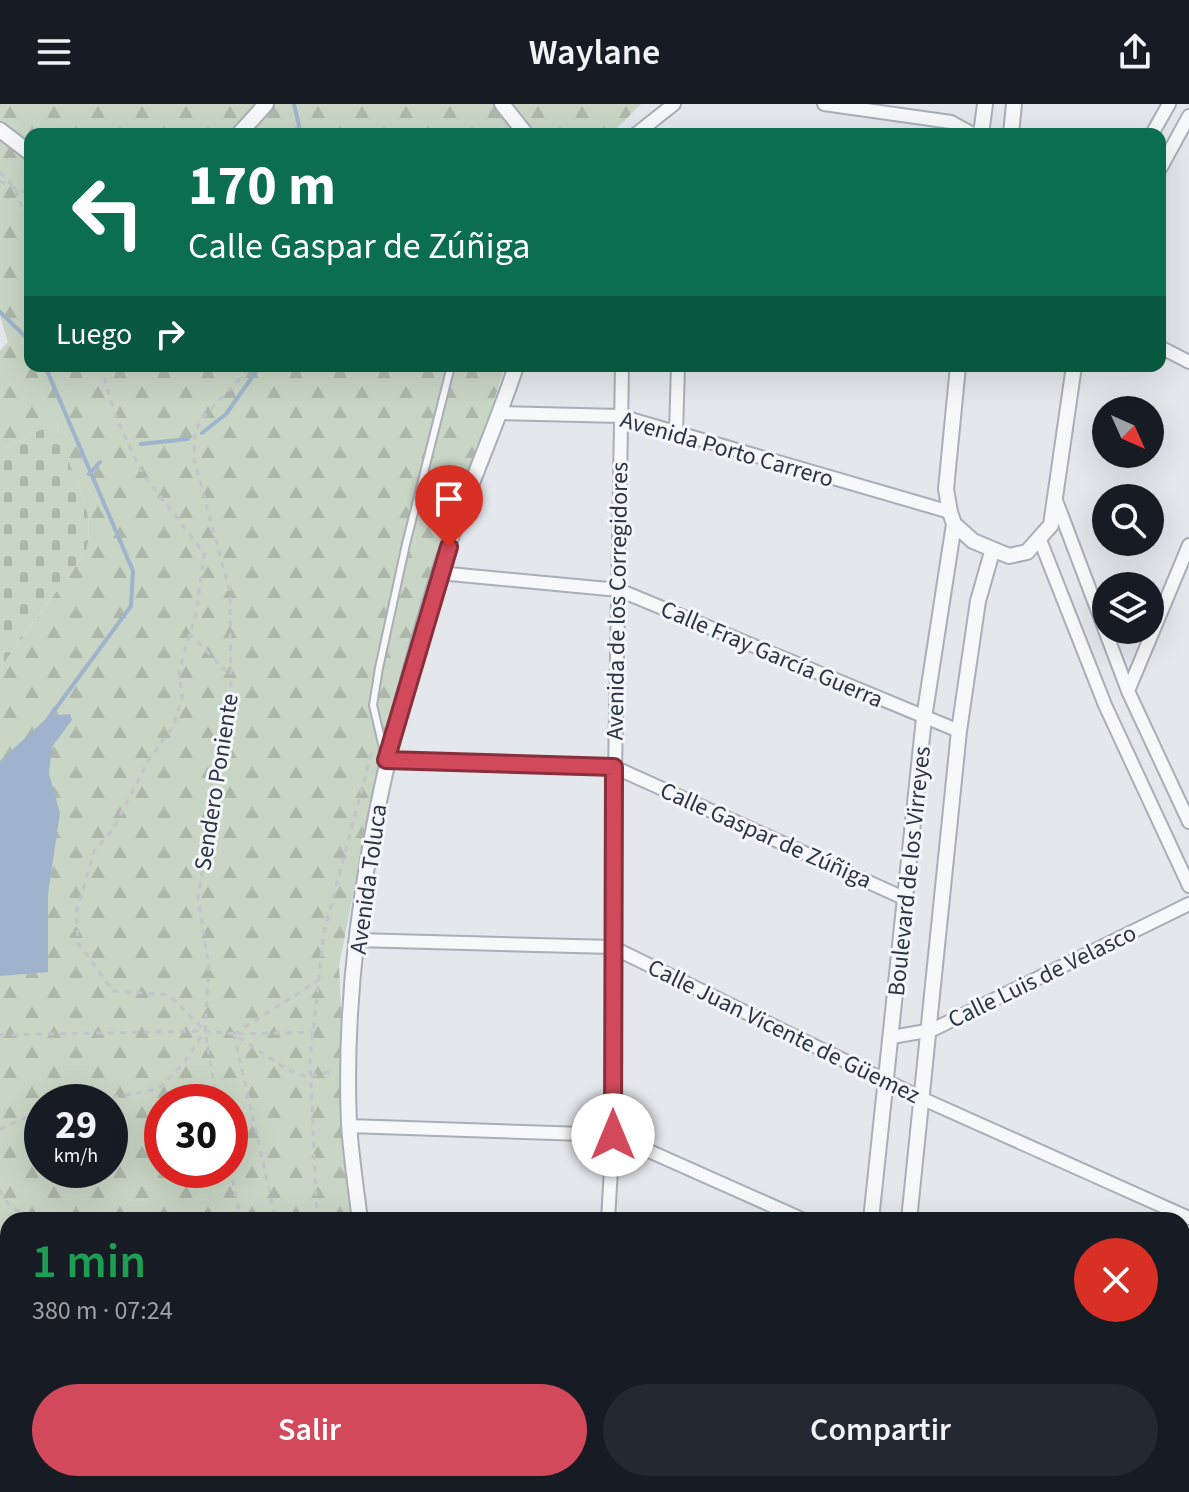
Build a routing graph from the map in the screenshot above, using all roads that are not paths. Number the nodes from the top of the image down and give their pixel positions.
1 (266, 104) edge
2 (502, 104) edge
3 (674, 104) edge
4 (824, 104) edge
5 (985, 104) edge
6 (1014, 104) edge
7 (1169, 104) edge
8 (1189, 116) edge
9 (244, 128) edge
10 (521, 128) edge
11 (644, 128) edge
12 (962, 128) edge
13 (982, 128) edge
14 (1012, 128) edge
15 (1155, 128) edge
16 (0, 130) edge
17 (24, 148) edge
18 (1166, 158) edge
19 (1166, 350) edge
20 (1189, 362) edge
21 (449, 372) edge
22 (514, 372) edge
23 (622, 372) edge
24 (678, 372) edge
25 (957, 372) edge
26 (1073, 372) edge
27 (500, 413) junction
28 (620, 416) junction
29 (676, 433) junction
30 (1057, 503) junction
31 (952, 518) junction
32 (1040, 540) junction
33 (1189, 545) edge
34 (992, 552) junction
35 (439, 573) junction
36 (619, 590) junction
37 (1128, 691) junction
38 (924, 718) junction
39 (959, 731) junction
40 (386, 760) junction
41 (614, 767) junction
42 (1189, 822) edge
43 (1189, 886) edge
44 (906, 899) junction
45 (1189, 904) edge
46 (357, 940) junction
47 (612, 947) junction
48 (932, 1030) junction
49 (892, 1037) junction
50 (888, 1081) junction
51 (923, 1099) junction
52 (349, 1126) junction
53 (613, 1135) junction
54 (359, 1212) edge
55 (608, 1212) edge
56 (786, 1212) edge
57 (872, 1212) edge
58 (910, 1212) edge
59 (1176, 1212) edge

1 - 9 street
2 - 10 street
3 - 11 street
4 - 12 street
5 - 13 street
6 - 14 street
7 - 15 street
8 - 18 street
16 - 17 street
19 - 20 street
21 - 40 lane
22 - 27 street, Avenida Toluca
23 - 28 street, Avenida de los Corregidores
24 - 29 street
25 - 31 street, Boulevard de los Virreyes
26 - 30 street
27 - 28 street, Avenida Porto Carrero
27 - 35 street, Avenida Toluca
28 - 29 street, Avenida Porto Carrero
28 - 36 street, Avenida de los Corregidores
29 - 31 street, Avenida Porto Carrero
30 - 32 street
30 - 37 street
31 - 34 street
31 - 38 street, Boulevard de los Virreyes
32 - 34 street
32 - 43 street
33 - 37 street
34 - 39 street, Boulevard de los Virreyes
35 - 36 street, Calle Fray García Guerra
35 - 40 street, Avenida Toluca
36 - 38 street, Calle Fray García Guerra
36 - 41 street, Avenida de los Corregidores
37 - 42 street
38 - 39 street, Calle Fray García Guerra
38 - 44 street, Boulevard de los Virreyes
39 - 48 street, Boulevard de los Virreyes
40 - 41 street, Calle Gaspar de Zúñiga
40 - 46 street, Avenida Toluca
41 - 44 street, Calle Gaspar de Zúñiga
41 - 47 street, Avenida de los Corregidores
44 - 49 street, Boulevard de los Virreyes
45 - 48 street, Calle Luis de Velasco
46 - 47 street, Calle Juan Vicente de Güemez
46 - 52 street, Avenida Toluca
47 - 50 street, Calle Juan Vicente de Güemez
47 - 53 street, Avenida de los Corregidores
48 - 49 street, Calle Luis de Velasco
48 - 51 street, Boulevard de los Virreyes
49 - 50 street, Boulevard de los Virreyes
50 - 51 street, Calle Juan Vicente de Güemez
50 - 57 street, Boulevard de los Virreyes
51 - 58 street, Boulevard de los Virreyes
51 - 59 street, Calle Juan Vicente de Güemez
52 - 53 street
52 - 54 street, Avenida Toluca
53 - 55 street, Avenida de los Corregidores
53 - 56 street

